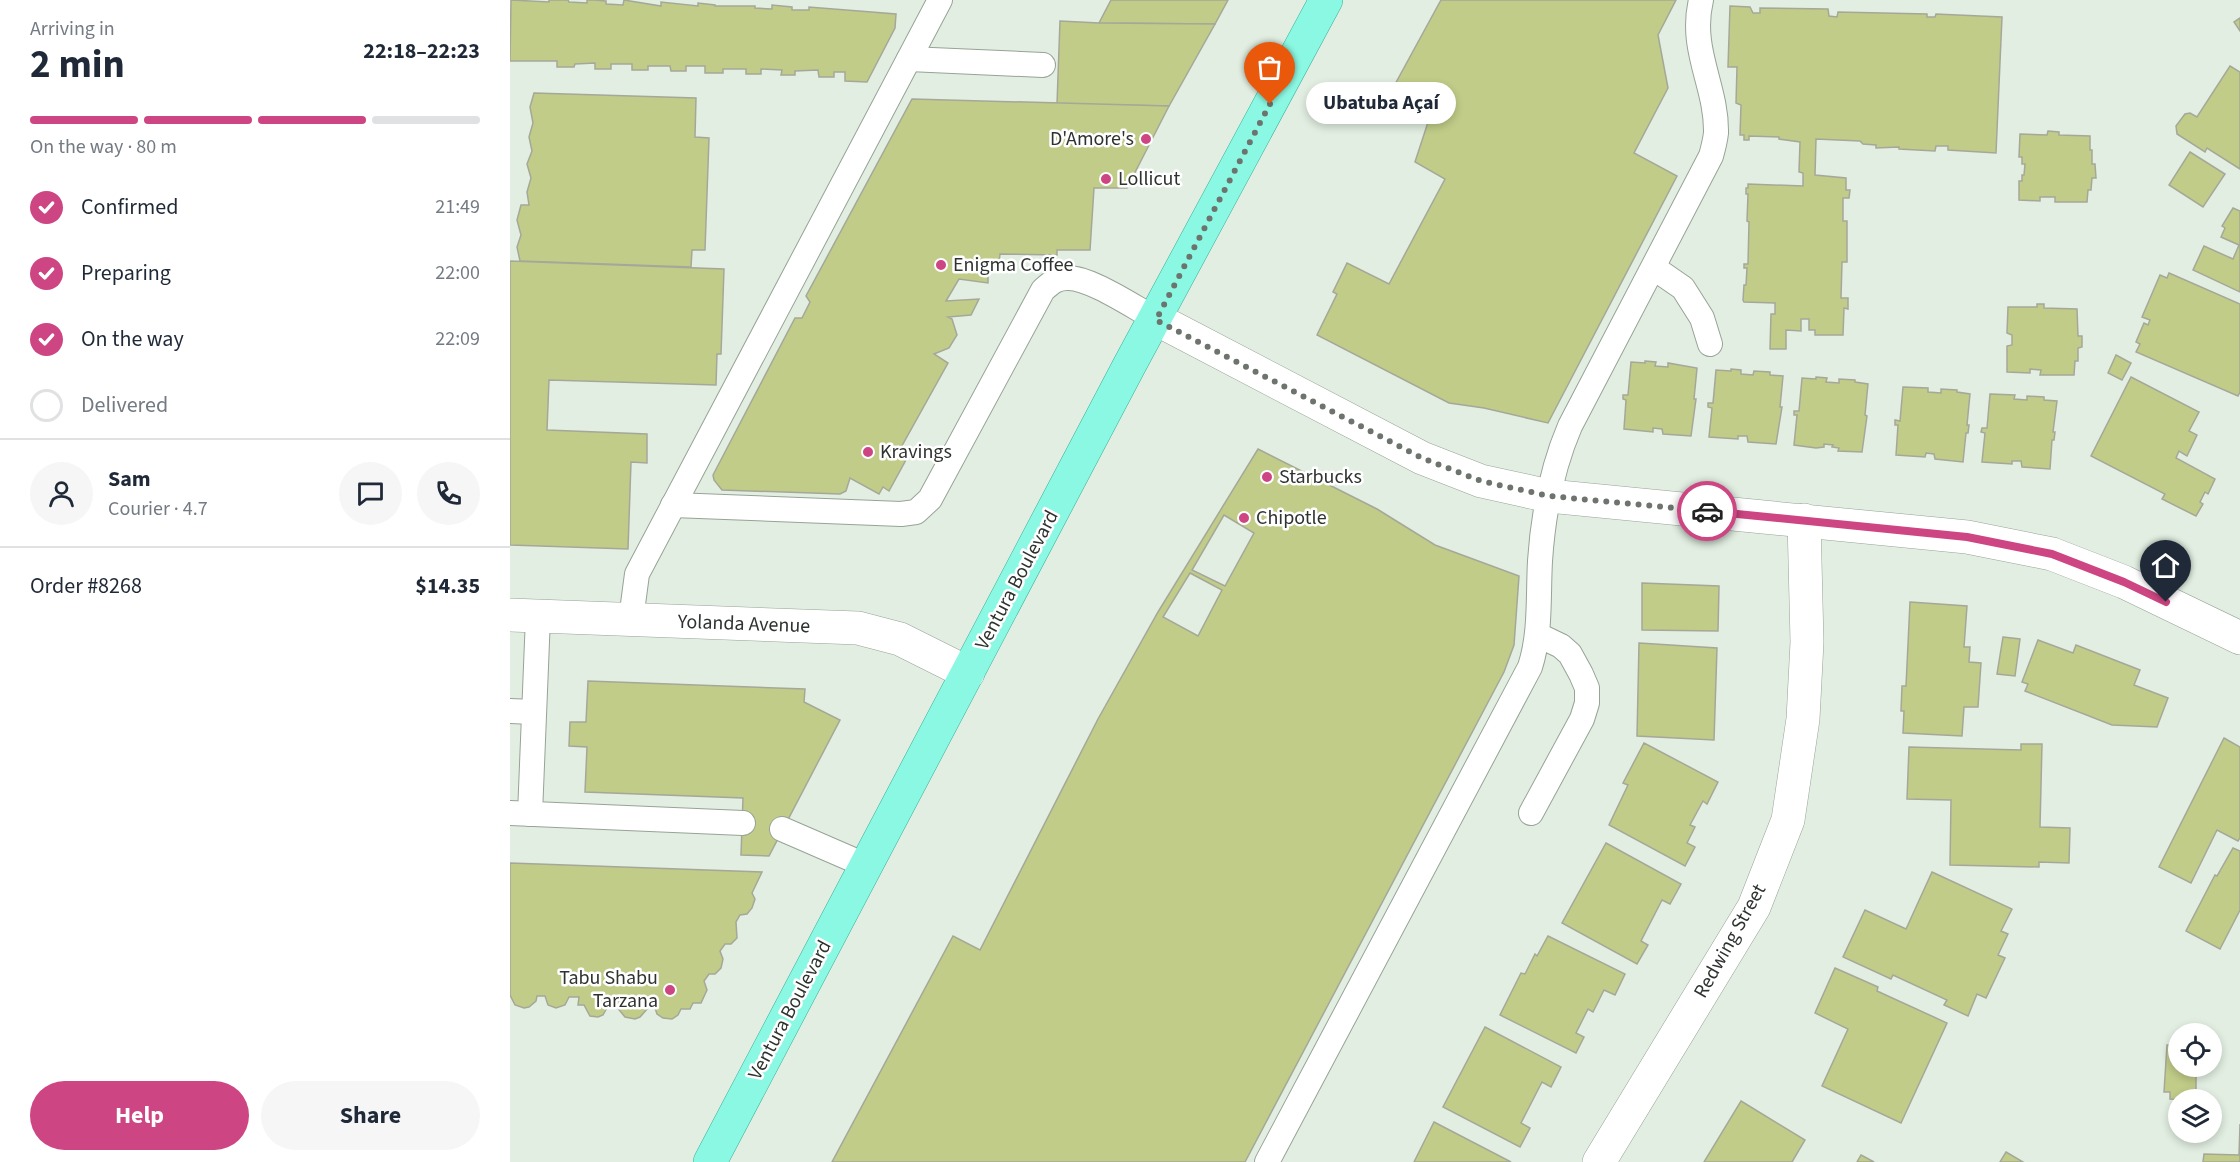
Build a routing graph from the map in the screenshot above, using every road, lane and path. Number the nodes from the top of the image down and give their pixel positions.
1 (940, 0) edge
2 (1326, 0) edge
3 (1701, 0) edge
4 (909, 59) junction
5 (1043, 65) dead end
6 (1654, 268) junction
7 (1156, 320) junction
8 (1710, 344) dead end
9 (1549, 496) junction
10 (673, 505) junction
11 (1803, 520) junction
12 (524, 616) edge
13 (631, 619) junction
14 (2236, 626) edge
15 (1538, 635) junction
16 (968, 674) junction
17 (521, 712) edge
18 (1531, 813) dead end
19 (520, 814) edge
20 (743, 823) dead end
21 (782, 829) dead end
22 (865, 866) junction
23 (710, 1162) edge
24 (1268, 1162) edge
25 (1599, 1162) edge

1 - 4 lane
2 - 7 main road, Ventura Boulevard
3 - 6 lane
4 - 5 lane
4 - 10 lane
6 - 8 lane
6 - 9 lane
7 - 9 street
7 - 10 lane
7 - 16 main road, Ventura Boulevard
9 - 11 street
9 - 15 lane
10 - 13 lane
11 - 14 street
11 - 25 street, Redwing Street
12 - 13 street, Yolanda Avenue
12 - 17 lane
13 - 16 street, Yolanda Avenue
15 - 18 lane
15 - 24 lane
16 - 22 main road, Ventura Boulevard
17 - 19 lane
19 - 20 lane
21 - 22 lane
22 - 23 main road, Ventura Boulevard

